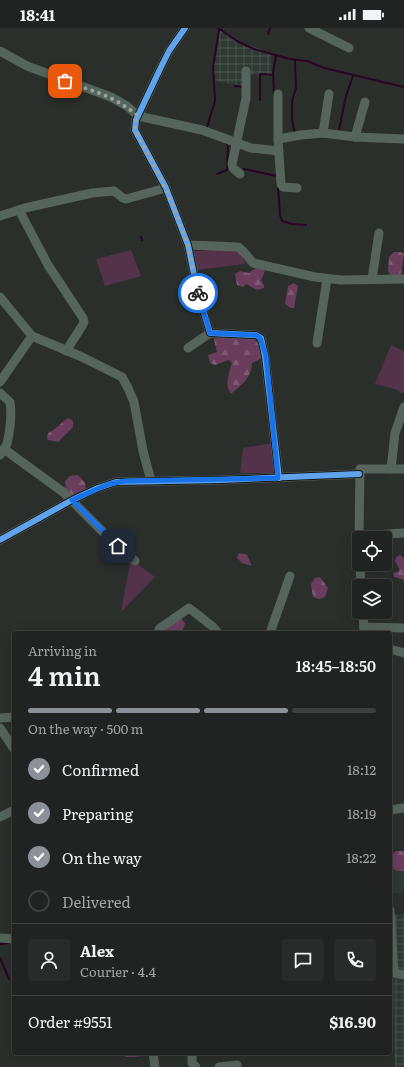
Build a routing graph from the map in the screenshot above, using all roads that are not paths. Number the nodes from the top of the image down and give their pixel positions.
1 (184, 28) edge
2 (309, 28) edge
3 (349, 48) dead end
4 (0, 51) edge
5 (246, 71) dead end
6 (278, 94) dead end
7 (329, 94) dead end
8 (366, 102) dead end
9 (138, 116) junction
10 (323, 133) junction
11 (355, 137) junction
12 (278, 139) junction
13 (404, 139) edge
14 (236, 142) junction
15 (279, 150) junction
16 (240, 174) dead end
17 (166, 188) junction
18 (297, 188) dead end
19 (19, 210) junction
20 (0, 216) edge
21 (379, 234) dead end
22 (188, 246) junction
23 (327, 279) junction
24 (372, 279) junction
25 (404, 279) edge
26 (0, 296) edge
27 (210, 333) junction
28 (32, 336) junction
29 (317, 343) dead end
30 (188, 348) dead end
31 (66, 351) junction
32 (0, 382) edge
33 (0, 394) edge
34 (404, 407) edge
35 (2, 452) edge
36 (391, 469) junction
37 (404, 469) edge
38 (359, 474) junction
39 (278, 478) junction
40 (151, 481) junction
41 (72, 500) junction
42 (359, 531) edge
43 (404, 533) edge
44 (392, 534) edge
45 (0, 540) edge
46 (135, 561) dead end
47 (290, 576) dead end
48 (363, 619) edge
49 (404, 628) edge
50 (159, 629) dead end
51 (364, 630) edge
52 (216, 631) edge
53 (271, 631) edge
54 (392, 650) edge
55 (404, 653) edge
56 (12, 717) edge
57 (0, 718) edge
58 (0, 728) edge
59 (12, 746) edge
60 (404, 808) edge
61 (392, 810) edge
62 (12, 811) edge
63 (0, 817) edge
64 (0, 938) edge
65 (12, 939) edge
66 (392, 972) edge
67 (404, 975) edge
68 (153, 1055) edge
69 (192, 1055) edge
70 (155, 1067) edge
71 (196, 1067) edge
72 (219, 1067) edge
73 (237, 1067) edge

1 - 9 street
2 - 3 street
4 - 9 street
5 - 14 street
6 - 12 street
7 - 10 street
8 - 11 street
9 - 14 street
9 - 17 street
10 - 11 street
10 - 12 street
11 - 13 street
12 - 15 street
14 - 15 street
14 - 16 street
15 - 18 street
17 - 19 street
17 - 22 street
19 - 20 street
19 - 31 street
21 - 24 street
22 - 23 street
22 - 27 street
23 - 24 street
23 - 29 street
24 - 25 street
26 - 28 street
27 - 30 street
27 - 39 street
28 - 31 street
28 - 32 street
31 - 40 street
33 - 35 street
34 - 36 street
35 - 41 street
36 - 37 street
36 - 38 street
38 - 39 street
38 - 42 street
39 - 40 street
40 - 41 street
41 - 45 street
41 - 46 street
43 - 44 street
47 - 53 street
48 - 51 street
49 - 51 street
50 - 52 street
54 - 55 street
56 - 57 street
58 - 59 street
60 - 61 street
62 - 63 street
64 - 65 street
66 - 67 street
68 - 70 street
69 - 71 street
72 - 73 street

